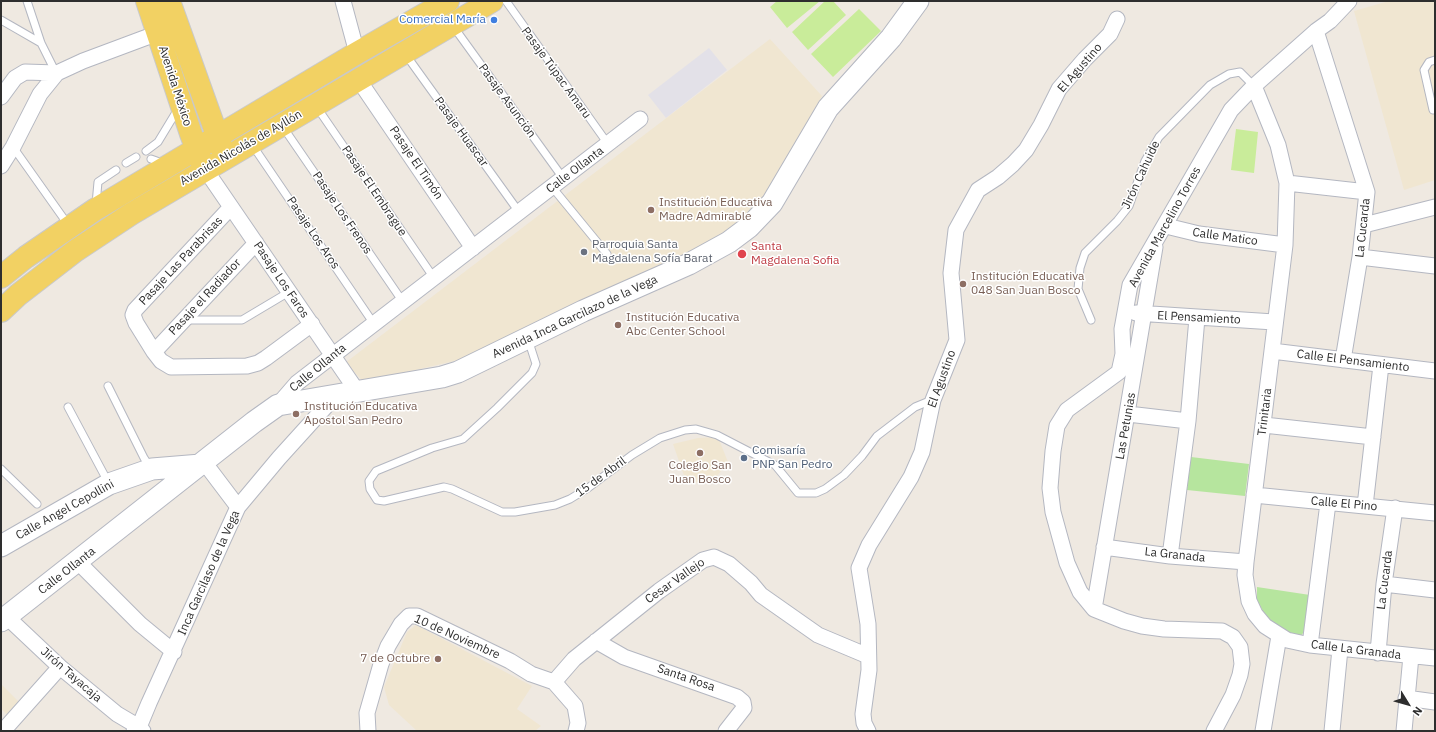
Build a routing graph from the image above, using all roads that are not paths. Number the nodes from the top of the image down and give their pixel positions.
1 (27, 1) edge
2 (147, 1) edge
3 (169, 1) edge
4 (343, 1) edge
5 (448, 1) edge
6 (492, 1) edge
7 (506, 1) edge
8 (918, 1) edge
9 (1349, 1) edge
10 (1117, 19) dead end
11 (1, 20) edge
12 (451, 24) junction
13 (1316, 30) junction
14 (158, 33) junction
15 (41, 43) junction
16 (404, 52) junction
17 (357, 53) junction
18 (1435, 60) edge
19 (57, 73) junction
20 (358, 79) junction
21 (1254, 86) junction
22 (1, 97) edge
23 (181, 104) junction
24 (315, 104) junction
25 (1433, 110) dead end
26 (640, 119) dead end
27 (281, 125) junction
28 (217, 137) junction
29 (251, 143) junction
30 (608, 144) junction
31 (13, 147) junction
32 (196, 149) junction
33 (146, 150) dead end
34 (136, 157) dead end
35 (225, 158) junction
36 (126, 163) dead end
37 (1, 166) edge
38 (205, 169) junction
39 (116, 170) dead end
40 (558, 183) junction
41 (1287, 183) junction
42 (1367, 192) junction
43 (231, 207) junction
44 (1435, 207) edge
45 (96, 209) junction
46 (519, 212) junction
47 (1364, 225) junction
48 (69, 226) junction
49 (1166, 226) junction
50 (1156, 242) junction
51 (256, 243) junction
52 (1285, 245) junction
53 (473, 248) junction
54 (607, 254) dead end
55 (1360, 257) junction
56 (1435, 266) edge
57 (1, 277) edge
58 (434, 278) junction
59 (290, 292) junction
60 (403, 302) junction
61 (1, 311) edge
62 (1124, 312) junction
63 (1144, 314) junction
64 (1197, 318) junction
65 (183, 320) junction
66 (1091, 320) dead end
67 (1274, 322) junction
68 (312, 324) junction
69 (374, 324) junction
70 (528, 339) junction
71 (1272, 351) junction
72 (154, 352) junction
73 (333, 356) junction
74 (1343, 360) junction
75 (1382, 365) junction
76 (1435, 371) edge
77 (108, 386) dead end
78 (347, 392) junction
79 (932, 400) junction
80 (278, 405) junction
81 (68, 407) dead end
82 (1128, 414) junction
83 (1188, 421) junction
84 (1264, 425) junction
85 (1373, 437) junction
86 (203, 463) junction
87 (1, 469) edge
88 (152, 469) junction
89 (110, 484) junction
90 (1254, 495) junction
91 (1328, 503) junction
92 (37, 504) dead end
93 (1365, 506) junction
94 (238, 507) junction
95 (1394, 508) junction
96 (1435, 513) edge
97 (2, 545) edge
98 (1104, 547) junction
99 (1170, 556) junction
100 (78, 562) junction
101 (1246, 562) junction
102 (1384, 584) junction
103 (1435, 590) edge
104 (1094, 609) junction
105 (4, 619) edge
106 (1278, 636) junction
107 (596, 641) junction
108 (1310, 645) junction
109 (1340, 648) junction
110 (174, 652) junction
111 (1378, 653) junction
112 (868, 656) junction
113 (1411, 656) junction
114 (1435, 658) edge
115 (60, 668) junction
116 (554, 682) junction
117 (1406, 698) junction
118 (1435, 702) edge
119 (139, 730) edge
120 (3, 731) edge
121 (368, 731) edge
122 (576, 731) edge
123 (726, 731) edge
124 (868, 731) edge
125 (1214, 731) edge
126 (1262, 731) edge
127 (1332, 731) edge
128 (1404, 731) edge

1 - 15 lane
2 - 14 main road, Avenida México
3 - 28 main road, Avenida México
4 - 17 street
5 - 17 main road, Avenida Nicolás de Ayllón
6 - 12 main road, Avenida Nicolás de Ayllón
7 - 30 lane, Pasaje Túpac Amaru
8 - 70 street, Avenida Inca Garcilazo de la Vega
9 - 13 street, Avenida Marcelino Torres
10 - 79 street, El Agustino
11 - 15 lane
12 - 16 main road, Avenida Nicolás de Ayllón
12 - 40 lane, Pasaje Asunción
13 - 21 street, Avenida Marcelino Torres
13 - 42 street, La Cucarda
14 - 19 street
14 - 23 main road, Avenida México
15 - 19 lane
16 - 20 main road, Avenida Nicolás de Ayllón
16 - 46 lane, Pasaje Huascar
17 - 28 main road, Avenida Nicolás de Ayllón
18 - 25 lane
19 - 22 street
19 - 31 street
20 - 24 main road, Avenida Nicolás de Ayllón
20 - 53 street, Pasaje El Timón
21 - 41 street, Trinitaria
21 - 49 street, Avenida Marcelino Torres
21 - 66 lane, Jirón Cahuide
23 - 32 main road, Avenida México
23 - 33 lane
24 - 27 main road, Avenida Nicolás de Ayllón
24 - 58 lane, Pasaje El Embrague
26 - 30 street, Calle Ollanta
27 - 29 main road, Avenida Nicolás de Ayllón
27 - 60 lane, Pasaje Los Frenos
28 - 32 main road, Avenida Nicolás de Ayllón
28 - 35 main road, Avenida México
29 - 35 main road, Avenida Nicolás de Ayllón
29 - 69 lane, Pasaje Los Aros
30 - 40 street, Calle Ollanta
31 - 37 street
31 - 48 lane
32 - 38 main road, Avenida México
32 - 45 main road, Avenida Nicolás de Ayllón
34 - 36 lane
35 - 38 main road, Avenida Nicolás de Ayllón
38 - 43 street, Pasaje Los Faros
38 - 61 main road, Avenida Nicolás de Ayllón
39 - 45 lane
40 - 46 street, Calle Ollanta
40 - 54 lane, Pasaje Asunción
41 - 42 street
41 - 52 street, Trinitaria
42 - 47 street, La Cucarda
43 - 51 street, Pasaje Los Faros
43 - 72 street, Pasaje Las Parabrisas
44 - 47 street
45 - 48 main road, Avenida Nicolás de Ayllón
46 - 53 street, Calle Ollanta
47 - 55 street, La Cucarda
48 - 57 main road, Avenida Nicolás de Ayllón
49 - 50 street, Avenida Marcelino Torres
49 - 52 street, Calle Matico
50 - 62 street, Avenida Marcelino Torres
50 - 63 street, Las Petunias
51 - 59 street, Pasaje Los Faros
51 - 65 street, Pasaje el Radiador
52 - 67 street, Trinitaria
53 - 58 street, Calle Ollanta
55 - 56 street
55 - 74 street, La Cucarda
58 - 60 street, Calle Ollanta
59 - 65 lane
59 - 68 street, Pasaje Los Faros
60 - 69 street, Calle Ollanta
62 - 63 street, El Pensamiento
62 - 104 street, Avenida Marcelino Torres
63 - 64 street, El Pensamiento
63 - 82 street, Las Petunias
64 - 67 street, El Pensamiento
64 - 83 street
65 - 72 street, Pasaje el Radiador
67 - 71 street, Trinitaria
68 - 72 street
68 - 73 street, Pasaje Los Faros
69 - 73 street, Calle Ollanta
70 - 78 street, Avenida Inca Garcilazo de la Vega
70 - 79 lane, 15 de Abril
71 - 74 street, Calle El Pensamiento
71 - 84 street, Trinitaria
73 - 78 street, Pasaje Los Faros
73 - 80 street, Calle Ollanta
74 - 75 street, Calle El Pensamiento
75 - 76 street, Calle El Pensamiento
75 - 85 street
77 - 88 lane
78 - 80 street, Avenida Inca Garcilazo de la Vega
78 - 94 street, Inca Garcilaso de la Vega
79 - 112 street, El Agustino
80 - 86 street, Calle Ollanta
81 - 89 lane
82 - 83 street
82 - 98 street, Las Petunias
83 - 99 street
84 - 85 street
84 - 90 street, Trinitaria
85 - 93 street
86 - 88 street, Calle Angel Cepollini
86 - 94 street
86 - 100 street, Calle Ollanta
87 - 92 lane
88 - 89 street, Calle Angel Cepollini
89 - 97 street, Calle Angel Cepollini
90 - 91 street, Calle El Pino
90 - 101 street, Trinitaria
91 - 93 street, Calle El Pino
91 - 108 street
93 - 95 street, Calle El Pino
94 - 110 street, Inca Garcilaso de la Vega
95 - 96 street, Calle El Pino
95 - 102 street, La Cucarda
98 - 99 street, La Granada
98 - 104 street, Las Petunias
99 - 101 street, La Granada
100 - 105 street, Calle Ollanta
100 - 110 street
101 - 106 street, Trinitaria
102 - 103 street
102 - 111 street, La Cucarda
104 - 125 street
105 - 115 street, Jirón Tayacaja
106 - 108 street, Calle La Granada
106 - 126 street
107 - 112 street, Cesar Vallejo
107 - 116 street, Cesar Vallejo
107 - 123 street, Santa Rosa
108 - 109 street, Calle La Granada
109 - 111 street, Calle La Granada
109 - 127 street
110 - 119 street, Inca Garcilaso de la Vega
111 - 113 street, Calle La Granada
112 - 124 street, El Agustino
113 - 114 street, Calle La Granada
113 - 117 street
115 - 119 street, Jirón Tayacaja
115 - 120 street
116 - 121 street, 10 de Noviembre
116 - 122 street
117 - 118 street
117 - 128 street

